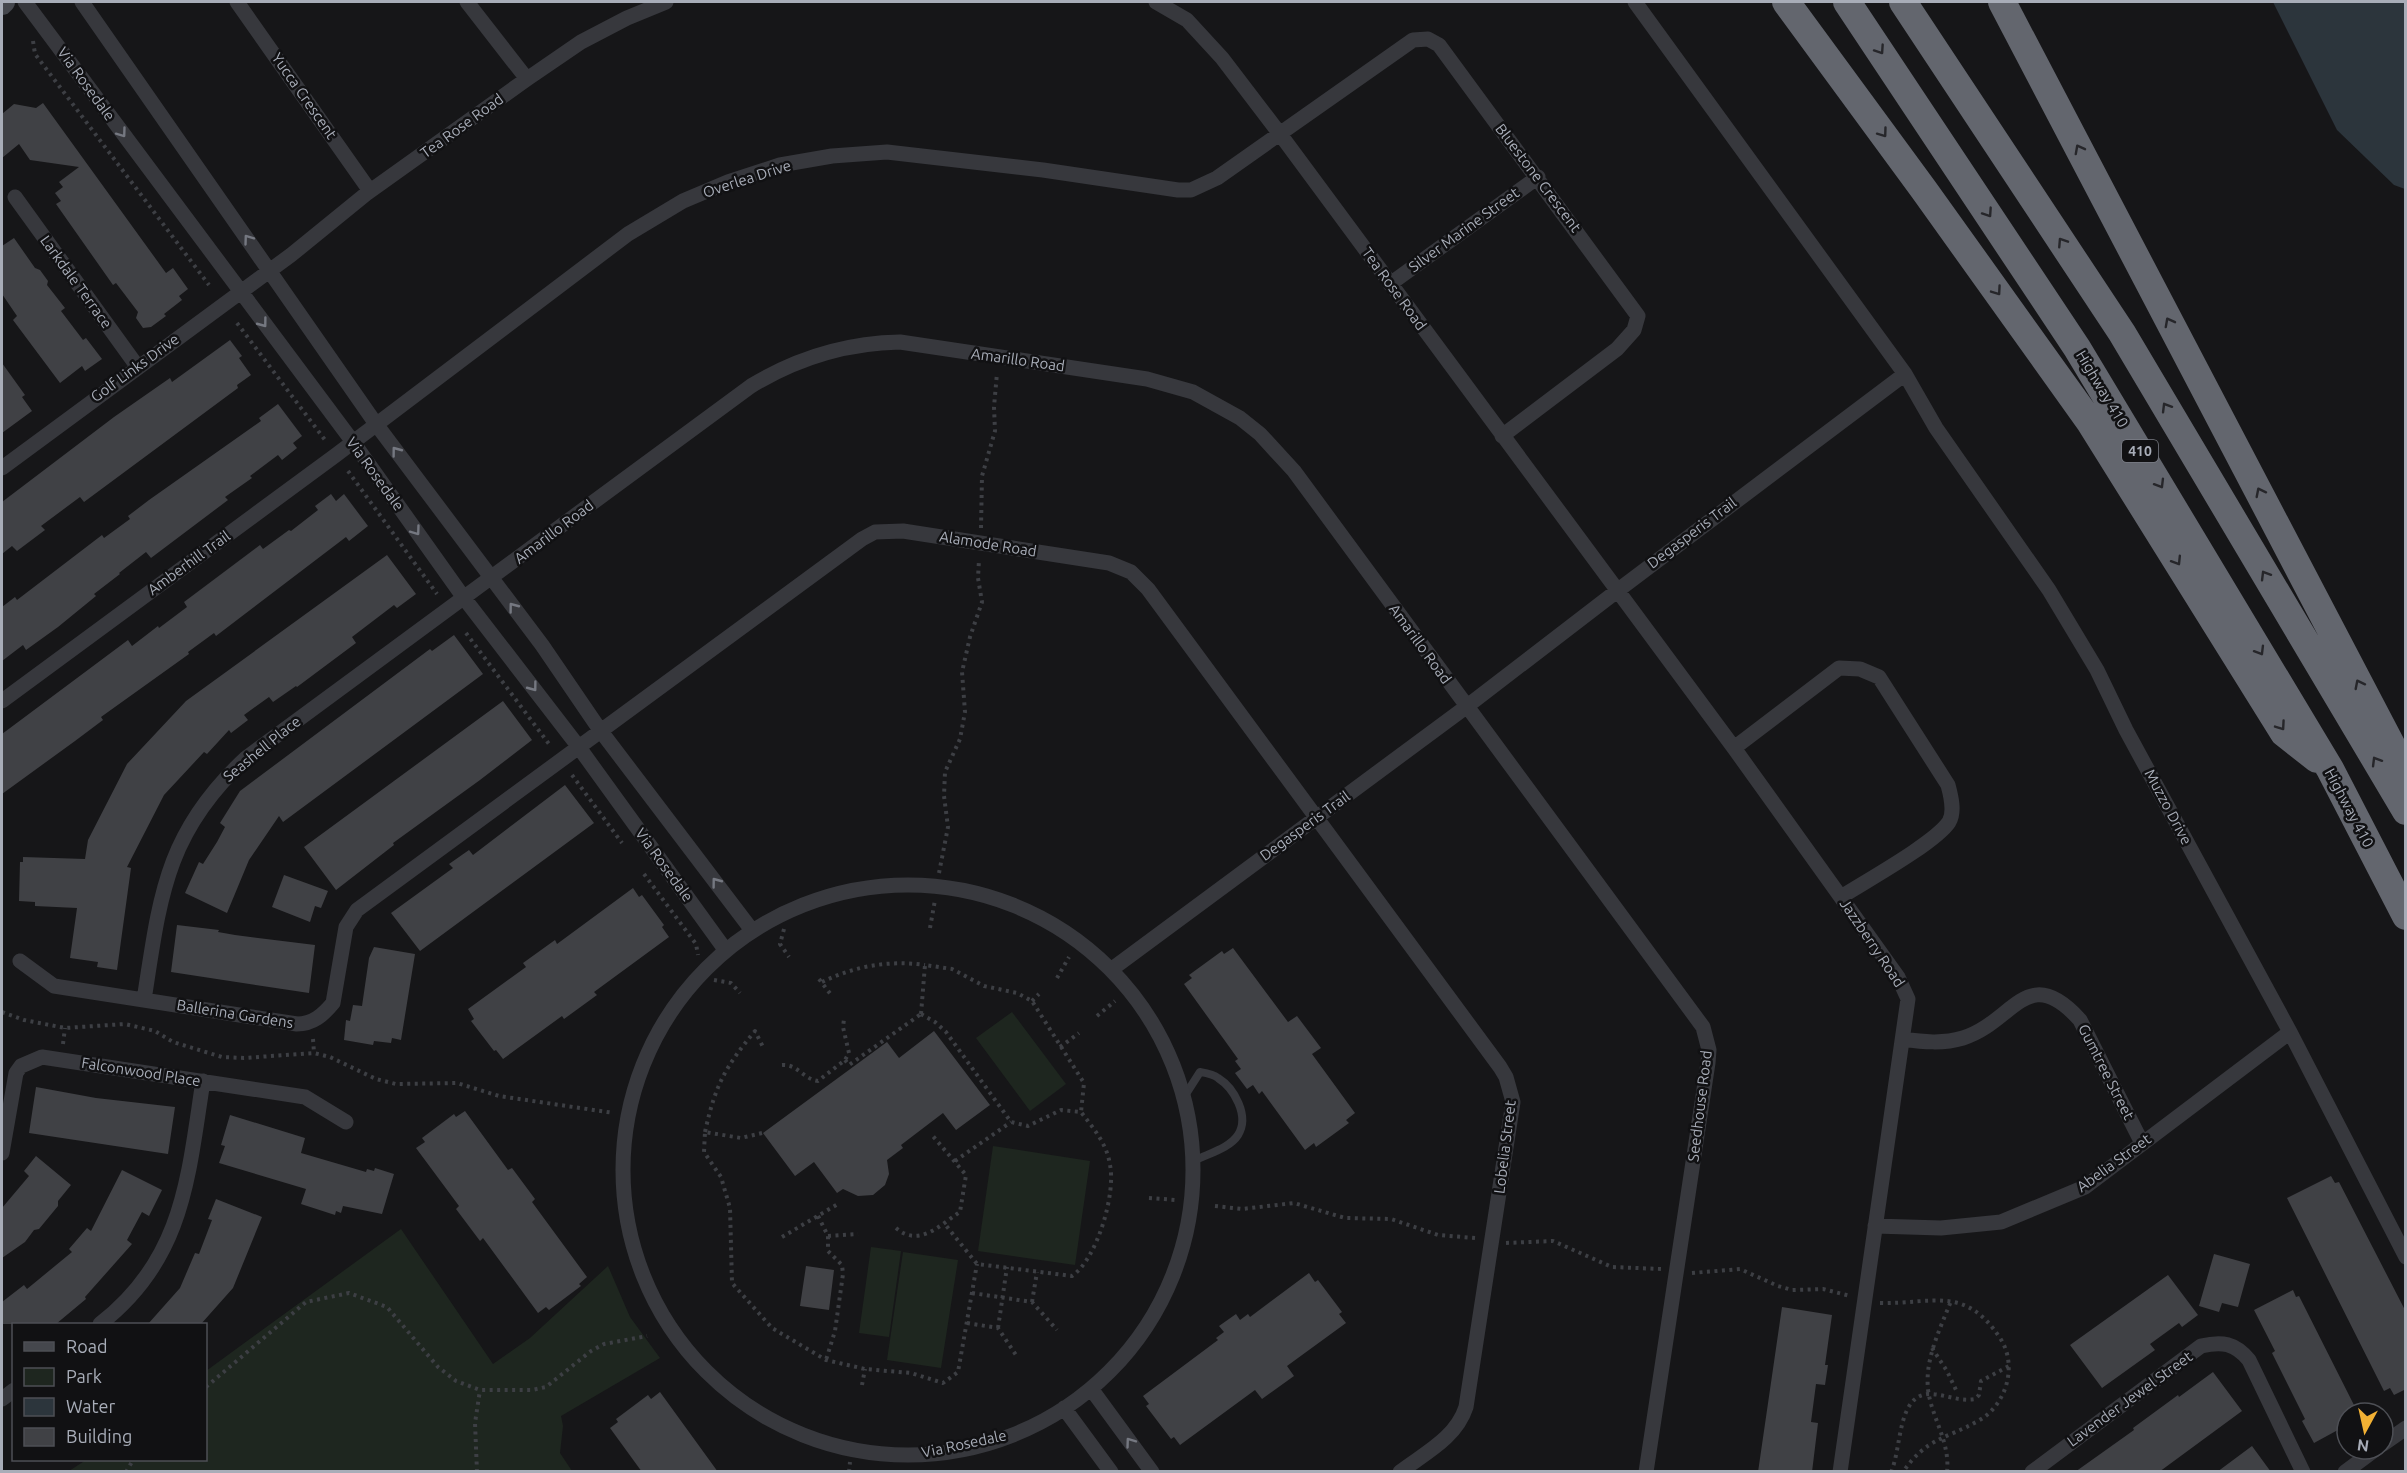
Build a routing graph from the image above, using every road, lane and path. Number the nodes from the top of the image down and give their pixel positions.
1 (25, 2) edge
2 (82, 2) edge
3 (237, 2) edge
4 (467, 2) edge
5 (666, 2) edge
6 (1156, 2) edge
7 (1635, 2) edge
8 (1786, 2) edge
9 (1847, 2) edge
10 (1903, 2) edge
11 (2002, 2) edge
12 (32, 38) dead end
13 (527, 79) junction
14 (1280, 134) junction
15 (1538, 177) junction
16 (370, 191) junction
17 (15, 197) dead end
18 (270, 271) junction
19 (1390, 284) junction
20 (209, 285) dead end
21 (240, 292) junction
22 (237, 323) dead end
23 (137, 366) junction
24 (998, 369) dead end
25 (1905, 374) junction
26 (376, 424) junction
27 (1502, 436) junction
28 (325, 440) dead end
29 (353, 442) junction
30 (2, 468) edge
31 (348, 471) dead end
32 (980, 543) junction
33 (491, 579) junction
34 (1617, 591) junction
35 (437, 594) dead end
36 (464, 598) junction
37 (461, 625) dead end
38 (2, 701) edge
39 (1466, 707) junction
40 (600, 730) junction
41 (549, 744) dead end
42 (578, 746) junction
43 (1734, 748) junction
44 (2330, 769) junction
45 (2406, 773) edge
46 (572, 775) dead end
47 (2406, 811) edge
48 (1316, 818) junction
49 (622, 843) dead end
50 (939, 873) dead end
51 (644, 874) dead end
52 (1842, 897) junction
53 (935, 900) dead end
54 (2406, 916) edge
55 (751, 928) junction
56 (930, 928) dead end
57 (783, 929) dead end
58 (724, 948) junction
59 (698, 955) dead end
60 (789, 957) dead end
61 (1069, 957) dead end
62 (20, 961) dead end
63 (925, 965) junction
64 (1112, 969) junction
65 (1057, 978) dead end
66 (714, 980) dead end
67 (740, 993) dead end
68 (1039, 994) dead end
69 (832, 996) dead end
70 (144, 1000) junction
71 (1032, 1001) junction
72 (1115, 1001) dead end
73 (2, 1012) edge
74 (127, 1014) dead end
75 (921, 1014) junction
76 (1097, 1016) dead end
77 (844, 1019) dead end
78 (125, 1024) junction
79 (65, 1028) junction
80 (2290, 1032) junction
81 (1078, 1033) dead end
82 (313, 1039) dead end
83 (1903, 1039) junction
84 (63, 1044) dead end
85 (763, 1047) dead end
86 (1060, 1047) junction
87 (314, 1053) junction
88 (222, 1057) junction
89 (845, 1060) junction
90 (221, 1063) dead end
91 (782, 1065) dead end
92 (202, 1081) junction
93 (1184, 1097) junction
94 (1081, 1112) junction
95 (614, 1113) dead end
96 (346, 1122) dead end
97 (1011, 1122) junction
98 (705, 1132) junction
99 (762, 1133) dead end
100 (932, 1135) dead end
101 (2142, 1143) junction
102 (2, 1153) edge
103 (955, 1161) junction
104 (1194, 1161) junction
105 (1149, 1198) dead end
106 (1176, 1200) dead end
107 (838, 1204) dead end
108 (1215, 1206) dead end
109 (818, 1216) junction
110 (944, 1223) junction
111 (1875, 1227) junction
112 (896, 1228) dead end
113 (858, 1234) dead end
114 (828, 1236) junction
115 (782, 1237) dead end
116 (1493, 1239) junction
117 (2406, 1257) edge
118 (977, 1264) junction
119 (1007, 1267) junction
120 (1676, 1271) junction
121 (1037, 1272) junction
122 (972, 1293) junction
123 (1854, 1296) dead end
124 (1003, 1298) junction
125 (1951, 1301) junction
126 (1032, 1302) junction
127 (1882, 1303) dead end
128 (101, 1323) edge
129 (967, 1323) junction
130 (998, 1329) junction
131 (1057, 1330) dead end
132 (647, 1336) dead end
133 (1932, 1348) junction
134 (1018, 1358) dead end
135 (826, 1360) junction
136 (2010, 1365) junction
137 (865, 1369) junction
138 (862, 1385) dead end
139 (207, 1386) edge
140 (480, 1390) junction
141 (1092, 1390) junction
142 (1957, 1392) dead end
143 (1929, 1394) junction
144 (1064, 1408) junction
145 (1942, 1436) junction
146 (2360, 1461) edge
147 (850, 1462) dead end
148 (477, 1472) edge
149 (849, 1472) edge
150 (1111, 1472) edge
151 (1152, 1472) edge
152 (1400, 1472) edge
153 (1646, 1472) edge
154 (1840, 1472) edge
155 (1891, 1472) edge
156 (1903, 1472) edge
157 (1947, 1472) edge
158 (2032, 1472) edge
159 (2303, 1472) edge
160 (2345, 1472) edge

1 -> 21 street, Via Rosedale
18 -> 2 street, Via Rosedale
3 - 16 street, Yucca Crescent
4 - 13 street
5 - 13 street, Tea Rose Road
6 - 14 street, Tea Rose Road
7 - 25 street
8 -> 44 highway
9 -> 44 highway, Highway 410 / 410
47 -> 10 highway
45 -> 11 highway
12 - 20 path
13 - 16 street, Tea Rose Road
14 - 15 street, Bluestone Crescent
14 - 19 street, Tea Rose Road
14 - 26 street, Overlea Drive
15 - 19 street, Silver Marine Street
15 - 27 street, Bluestone Crescent
16 - 18 street, Tea Rose Road
17 - 23 street, Larkdale Terrace
18 - 21 street, Golf Links Drive
18 - 26 street, Via Rosedale
19 - 27 street, Tea Rose Road
21 - 23 street, Golf Links Drive
21 -> 29 street, Via Rosedale
22 - 28 path
23 - 30 street, Golf Links Drive
24 - 32 path
25 - 34 street, Degasperis Trail
25 - 80 street, Muzzo Drive
26 - 29 street, Amberhill Trail
33 -> 26 street, Via Rosedale
27 - 34 street, Tea Rose Road
29 -> 36 street, Via Rosedale
29 - 38 street, Amberhill Trail
31 - 35 path
32 - 40 street, Alamode Road
32 - 48 street, Alamode Road
32 - 50 path
33 - 36 street, Amarillo Road
33 - 39 street, Amarillo Road
40 -> 33 street, Via Rosedale
34 - 39 street, Degasperis Trail
34 - 43 street, Jazzberry Road
36 -> 42 street, Via Rosedale
36 - 70 street, Seashell Place
37 - 41 path
39 - 48 street, Degasperis Trail
39 - 120 street, Seedhouse Road
40 - 42 street, Alamode Road
55 -> 40 street, Via Rosedale
42 - 58 street, Via Rosedale
42 - 70 street, Ballerina Gardens
43 - 52 street, Jazzberry Road
43 - 52 street
44 - 54 highway, Highway 410 / 410
46 - 49 path
48 - 64 street, Degasperis Trail
48 - 116 street, Lobelia Street
51 - 59 path
52 - 83 street, Jazzberry Road
53 - 56 path
55 - 58 street, Via Rosedale
55 - 64 street, Via Rosedale
57 - 60 path
58 - 144 street, Via Rosedale
61 - 65 path
62 - 70 street, Ballerina Gardens
63 - 69 path
63 - 71 path
63 - 75 path
64 - 93 street, Via Rosedale
66 - 67 path
68 - 71 path
71 - 86 path
72 - 76 path
73 - 79 path
74 - 78 path
75 - 89 path
75 - 97 path
77 - 89 path
78 - 79 path
78 - 88 path
79 - 84 path
80 - 101 street, Abelia Street
80 - 117 street, Muzzo Drive
81 - 86 path
82 - 87 path
83 - 101 street, Gumtree Street
83 - 111 street, Jazzberry Road
85 - 98 path
86 - 94 path
87 - 88 path
87 - 95 path
88 - 90 path
89 - 91 path
92 - 96 street, Falconwood Place
92 - 102 street, Falconwood Place
92 - 128 street
93 - 104 street, Via Rosedale
93 - 104 lane
94 - 97 path
94 - 121 path
97 - 103 path
98 - 99 path
98 - 135 path
100 - 103 path
101 - 111 street, Abelia Street
103 - 110 path
104 - 141 street, Via Rosedale
105 - 106 path
107 - 109 path
108 - 116 path
109 - 114 path
109 - 115 path
110 - 112 path
110 - 118 path
111 - 154 street, Jazzberry Road
113 - 114 path
114 - 135 path
116 - 120 path
116 - 152 street, Lobelia Street
118 - 119 path
118 - 122 path
119 - 121 path
119 - 124 path
120 - 123 path
120 - 153 street, Seedhouse Road
121 - 126 path
122 - 124 path
122 - 129 path
124 - 126 path
124 - 130 path
125 - 127 path
125 - 133 path
125 - 136 path
126 - 131 path
129 - 130 path
129 - 137 path
130 - 134 path
132 - 140 path
133 - 142 path
133 - 143 path
135 - 137 path
136 - 143 path
136 - 145 path
137 - 138 path
139 - 140 path
140 - 148 path
141 - 144 street, Via Rosedale
151 -> 141 street
143 - 145 path
143 - 155 path
144 - 150 street
145 - 156 path
145 - 157 path
146 - 160 street
147 - 149 path
158 - 159 street, Lavender Jewel Street

